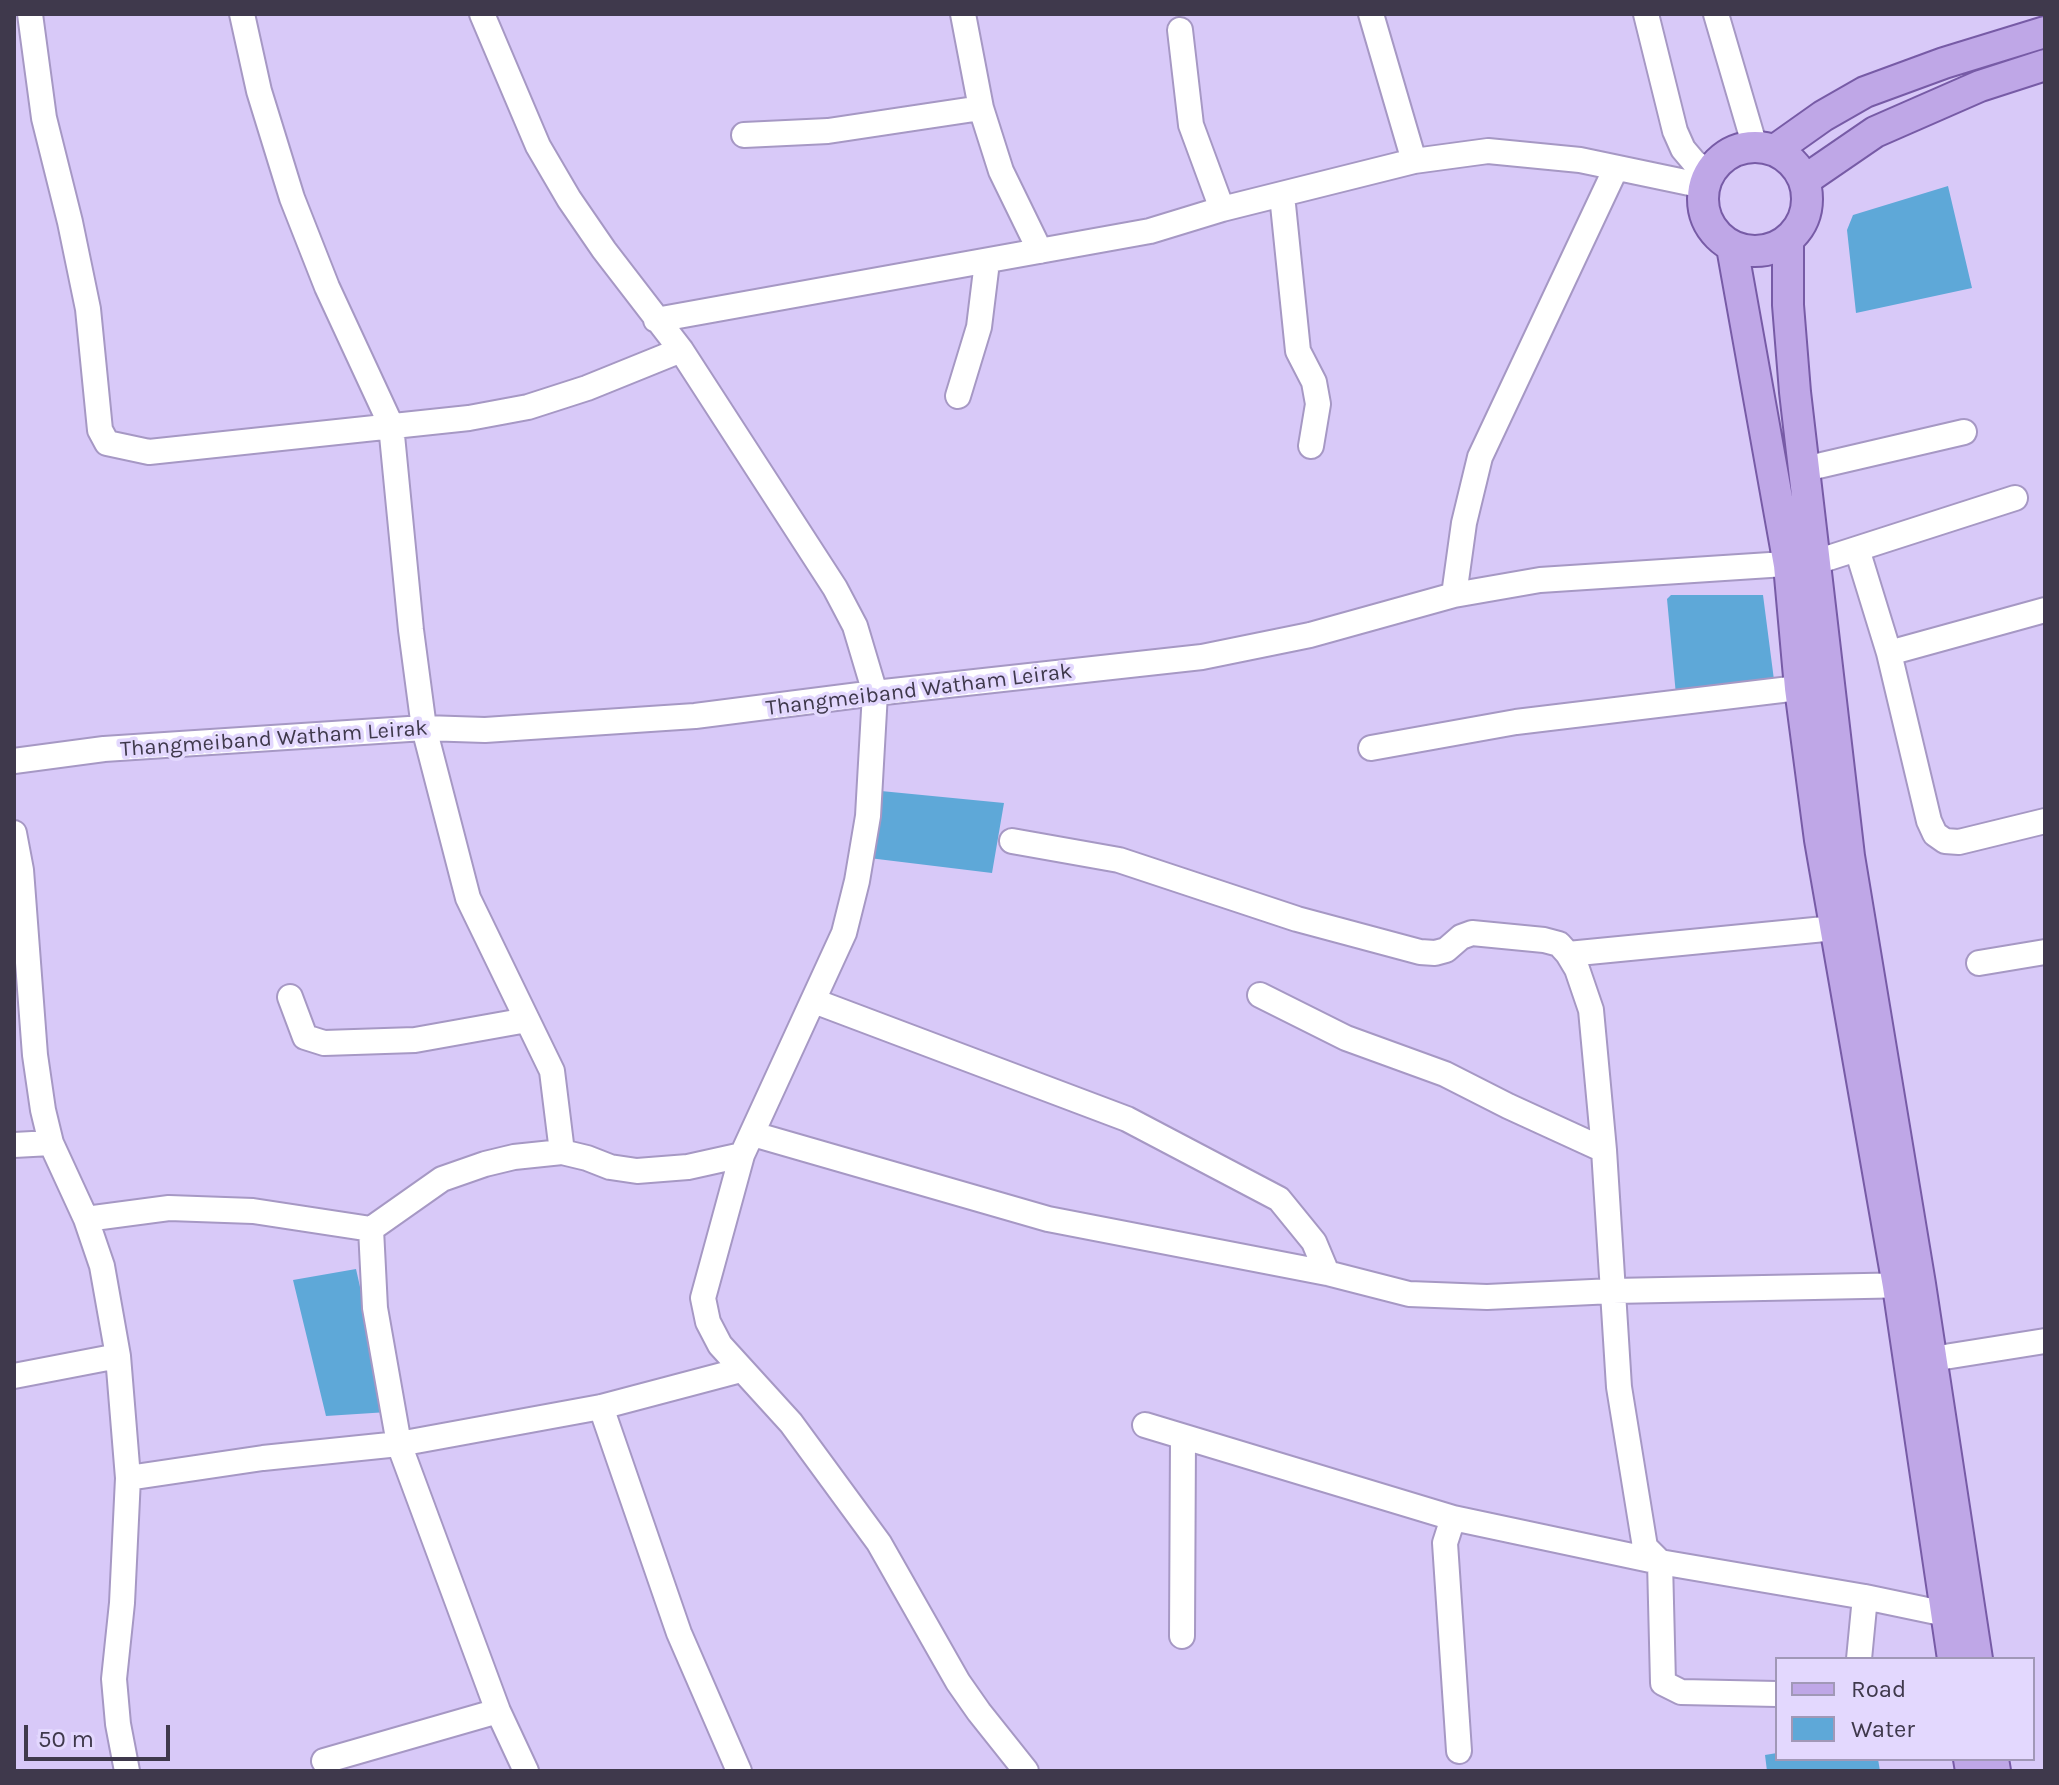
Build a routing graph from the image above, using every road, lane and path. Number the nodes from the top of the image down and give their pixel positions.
1 (30, 14) edge
2 (242, 14) edge
3 (482, 14) edge
4 (963, 14) edge
5 (1371, 14) edge
6 (1646, 14) edge
7 (1716, 14) edge
8 (1180, 30) dead end
9 (2045, 32) edge
10 (2045, 65) edge
11 (981, 108) junction
12 (744, 135) dead end
13 (1765, 148) junction
14 (1414, 161) junction
15 (1616, 168) junction
16 (1707, 180) junction
17 (1805, 180) junction
18 (1282, 195) junction
19 (1222, 209) junction
20 (1788, 240) junction
21 (1732, 247) junction
22 (1040, 251) junction
23 (987, 262) junction
24 (656, 320) junction
25 (681, 350) junction
26 (958, 396) dead end
27 (391, 425) junction
28 (1964, 432) dead end
29 (1311, 446) dead end
30 (1805, 469) junction
31 (2015, 498) dead end
32 (1857, 549) junction
33 (1803, 564) junction
34 (1454, 595) junction
35 (2045, 610) edge
36 (1889, 653) junction
37 (1815, 686) junction
38 (875, 693) junction
39 (424, 728) junction
40 (1371, 748) dead end
41 (14, 761) edge
42 (2045, 821) edge
43 (14, 833) edge
44 (1012, 841) dead end
45 (1835, 928) junction
46 (2045, 952) edge
47 (1568, 954) junction
48 (1979, 963) dead end
49 (1260, 995) dead end
50 (290, 997) dead end
51 (814, 1001) junction
52 (527, 1020) junction
53 (51, 1143) junction
54 (748, 1144) junction
55 (14, 1145) edge
56 (1604, 1150) junction
57 (562, 1152) junction
58 (86, 1219) junction
59 (371, 1229) junction
60 (1327, 1273) junction
61 (1909, 1285) junction
62 (1613, 1291) junction
63 (2045, 1341) edge
64 (118, 1356) junction
65 (1932, 1359) junction
66 (741, 1370) junction
67 (14, 1376) edge
68 (601, 1407) junction
69 (1145, 1425) dead end
70 (1183, 1438) junction
71 (399, 1444) junction
72 (128, 1478) junction
73 (1453, 1518) junction
74 (1660, 1562) junction
75 (1865, 1597) junction
76 (1946, 1614) junction
77 (1182, 1636) dead end
78 (1859, 1657) edge
79 (1953, 1657) edge
80 (1977, 1657) edge
81 (1775, 1694) edge
82 (498, 1711) junction
83 (1459, 1751) dead end
84 (324, 1761) dead end
85 (127, 1771) edge
86 (526, 1771) edge
87 (739, 1771) edge
88 (1026, 1771) edge

1 - 27 street
2 - 27 street
3 - 24 street
4 - 11 street
5 - 14 street
6 - 16 street
7 - 13 street
8 - 19 street
9 - 13 main road
10 - 17 main road
11 - 12 street
11 - 22 street
13 - 16 main road
13 - 17 main road
14 - 15 street
14 - 18 street
15 - 16 street
15 - 34 street
16 - 21 main road
17 - 20 main road
18 - 19 street
18 - 29 street
19 - 22 street
20 - 21 main road
20 - 30 main road
21 - 33 main road
22 - 23 street
23 - 24 street
23 - 26 street
24 - 25 street
25 - 27 street
25 - 38 street
27 - 39 street
28 - 30 street
30 - 33 main road
31 - 32 street, Thangmeiband Watham Leirak
32 - 33 street, Thangmeiband Watham Leirak
32 - 36 street
33 - 34 street, Thangmeiband Watham Leirak
33 - 37 main road
34 - 38 street, Thangmeiband Watham Leirak
35 - 36 street
36 - 42 street
37 - 40 street
37 - 45 main road
37 - 61 main road
38 - 39 street, Thangmeiband Watham Leirak
38 - 51 street
39 - 41 street, Thangmeiband Watham Leirak
39 - 52 street
43 - 53 street
44 - 47 street
45 - 47 street
45 - 61 main road
46 - 48 street
47 - 56 street
49 - 56 street
50 - 52 street
51 - 54 street
51 - 60 street
52 - 57 street
53 - 55 street
53 - 58 street
54 - 57 street
54 - 60 street
54 - 66 street
56 - 62 street
57 - 59 street
58 - 59 street
58 - 64 street
59 - 71 street
60 - 62 street
61 - 62 street
61 - 65 main road
61 - 76 main road
62 - 74 street
63 - 65 street
64 - 67 street
64 - 72 street
65 - 80 main road
66 - 68 street
66 - 88 street
68 - 71 street
68 - 87 street
69 - 70 street
70 - 73 street
70 - 77 street
71 - 72 street
71 - 82 street
72 - 85 street
73 - 74 street
73 - 83 street
74 - 75 street
74 - 81 street
75 - 76 street
75 - 78 street
76 - 79 main road
82 - 84 street
82 - 86 street

